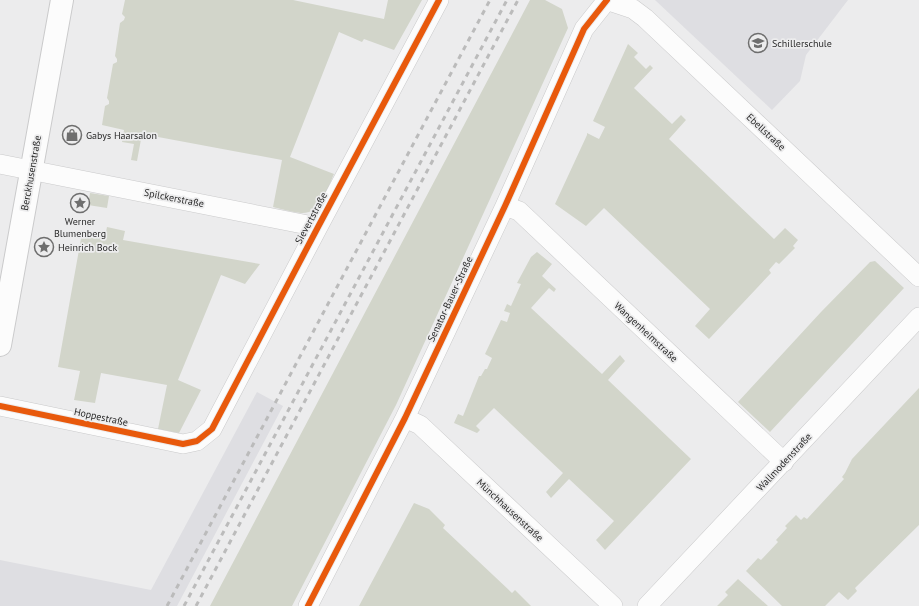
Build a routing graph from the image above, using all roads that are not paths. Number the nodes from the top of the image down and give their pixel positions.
1 (62, 0) edge
2 (439, 0) edge
3 (606, 0) edge
4 (0, 164) edge
5 (31, 170) junction
6 (505, 206) junction
7 (318, 227) junction
8 (919, 277) edge
9 (919, 317) edge
10 (0, 346) edge
11 (0, 406) edge
12 (405, 418) junction
13 (197, 440) joint
14 (784, 462) junction
15 (308, 606) edge
16 (613, 606) edge
17 (647, 606) edge

1 - 5 street, Berckhusenstraße
2 - 7 street, Sievertstraße
3 - 6 street, Senator-Bauer-Straße
3 - 8 street, Ebellstraße
4 - 5 street, Spilckerstraße
5 - 7 street, Spilckerstraße
5 - 10 street, Berckhusenstraße
6 - 12 street, Senator-Bauer-Straße
6 - 14 street, Wangenheimstraße
7 - 13 street, Sievertstraße
9 - 14 street, Wallmodenstraße
11 - 13 street, Hoppestraße
12 - 15 street, Senator-Bauer-Straße
12 - 16 street, Münchhausenstraße
14 - 17 street, Wallmodenstraße

